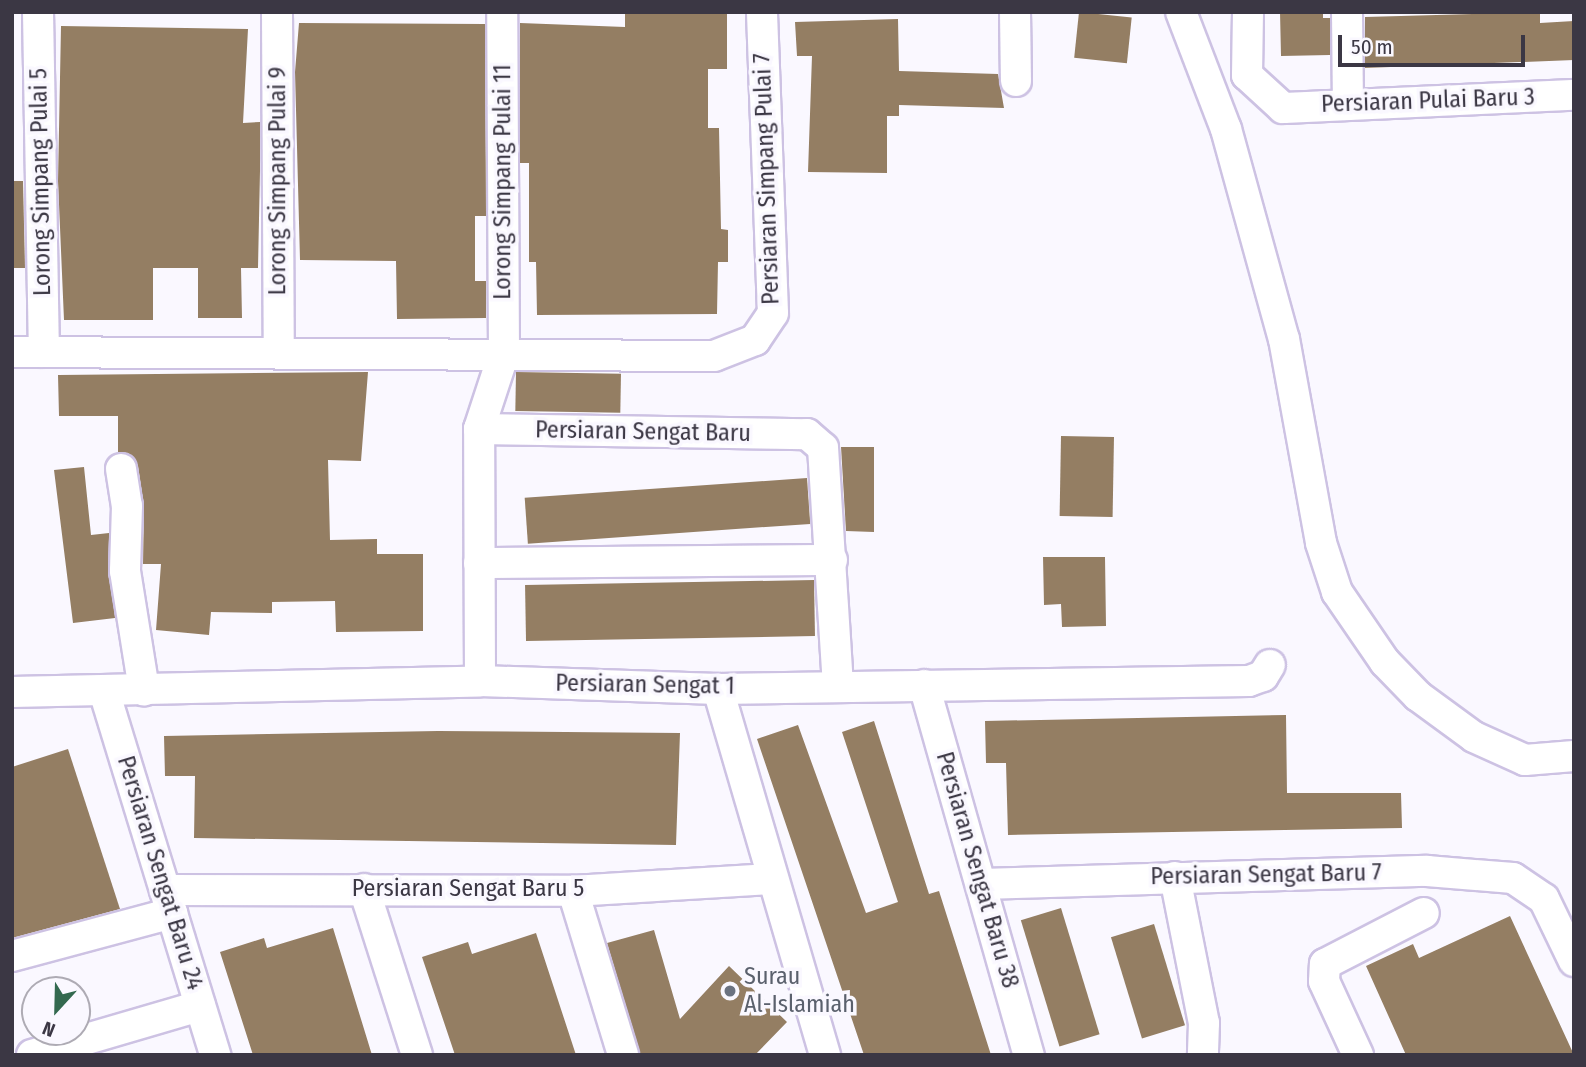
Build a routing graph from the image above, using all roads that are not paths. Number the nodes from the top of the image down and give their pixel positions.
1 (38, 12) edge
2 (276, 12) edge
3 (502, 12) edge
4 (762, 12) edge
5 (1015, 12) edge
6 (1181, 12) edge
7 (1248, 12) edge
8 (1348, 12) edge
9 (1016, 81) dead end
10 (1574, 95) edge
11 (1348, 105) junction
12 (279, 351) junction
13 (12, 352) edge
14 (44, 352) junction
15 (504, 353) junction
16 (479, 429) junction
17 (121, 469) dead end
18 (832, 560) junction
19 (479, 563) junction
20 (1269, 665) dead end
21 (480, 681) junction
22 (924, 685) junction
23 (838, 686) junction
24 (718, 689) junction
25 (144, 690) junction
26 (104, 691) junction
27 (12, 692) edge
28 (1574, 757) edge
29 (1175, 877) junction
30 (771, 879) junction
31 (982, 884) junction
32 (363, 889) junction
33 (573, 891) junction
34 (168, 902) junction
35 (1424, 913) dead end
36 (12, 956) edge
37 (1574, 961) edge
38 (200, 1006) junction
39 (32, 1055) edge
40 (215, 1055) edge
41 (417, 1055) edge
42 (623, 1055) edge
43 (825, 1055) edge
44 (1029, 1055) edge
45 (1203, 1055) edge
46 (1358, 1055) edge

1 - 14 street, Lorong Simpang Pulai 5
2 - 12 street, Lorong Simpang Pulai 9
3 - 15 street, Lorong Simpang Pulai 11
4 - 15 street, Persiaran Simpang Pulai 7
5 - 9 street
6 - 28 street
7 - 11 street, Persiaran Pulai Baru 3
8 - 11 street
10 - 11 street, Persiaran Pulai Baru 3
12 - 14 street
12 - 15 street
13 - 14 street
15 - 16 street, Lorong Simpang Pulai 11
16 - 18 street, Persiaran Sengat Baru
16 - 19 street, Lorong Simpang Pulai 11
17 - 25 street
18 - 19 street
18 - 23 street
19 - 21 street, Lorong Simpang Pulai 11
20 - 22 street, Persiaran Sengat 1
21 - 24 street, Persiaran Sengat 1
21 - 25 street, Persiaran Sengat 1
22 - 23 street, Persiaran Sengat 1
22 - 31 street, Persiaran Sengat Baru 38
23 - 24 street, Persiaran Sengat 1
24 - 30 street
25 - 26 street, Persiaran Sengat 1
26 - 27 street, Persiaran Sengat 1
26 - 34 street, Persiaran Sengat Baru 24
29 - 31 street, Persiaran Sengat Baru 7
29 - 37 street, Persiaran Sengat Baru 7
29 - 45 street
30 - 33 street, Persiaran Sengat Baru 5
30 - 43 street
31 - 44 street, Persiaran Sengat Baru 38
32 - 33 street, Persiaran Sengat Baru 5
32 - 34 street, Persiaran Sengat Baru 5
32 - 41 street
33 - 42 street
34 - 36 street, Persiaran Sengat Baru 5
34 - 38 street, Persiaran Sengat Baru 24
35 - 46 street
38 - 39 street
38 - 40 street, Persiaran Sengat Baru 24

